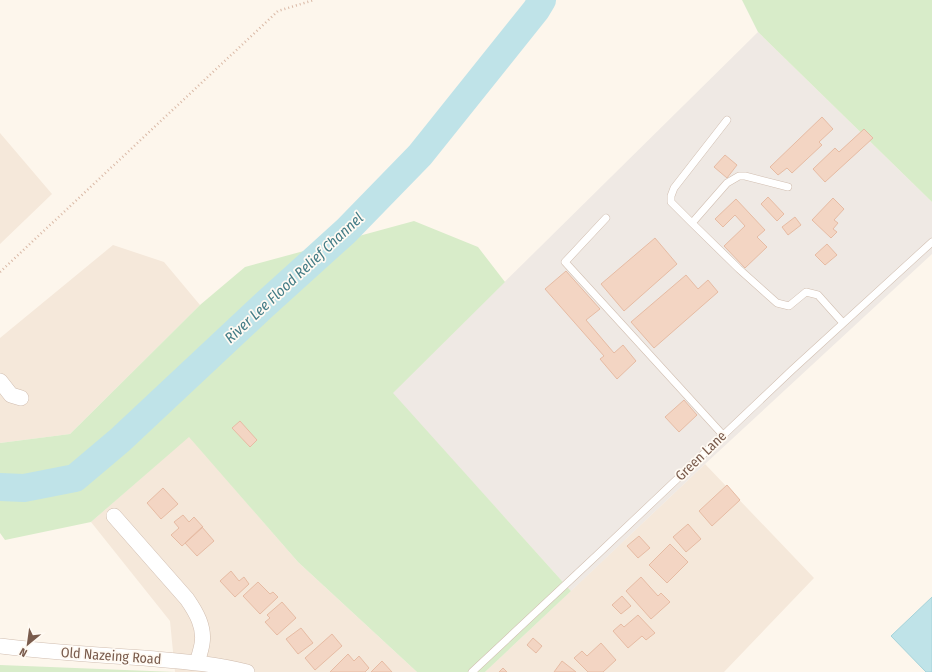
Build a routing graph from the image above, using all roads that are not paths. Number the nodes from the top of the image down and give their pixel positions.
1 (727, 120) dead end
2 (788, 187) dead end
3 (606, 218) dead end
4 (692, 223) junction
5 (932, 242) edge
6 (843, 323) junction
7 (0, 381) edge
8 (21, 398) dead end
9 (723, 436) junction
10 (114, 516) dead end
11 (0, 646) edge
12 (197, 662) junction
13 (247, 672) edge
14 (472, 672) edge

1 - 4 lane
2 - 4 lane
3 - 9 lane
4 - 6 lane
5 - 6 lane, Green Lane
6 - 9 lane, Green Lane
7 - 8 street
9 - 14 lane, Green Lane
10 - 12 street
11 - 12 street, Old Nazeing Road
12 - 13 street, Old Nazeing Road

